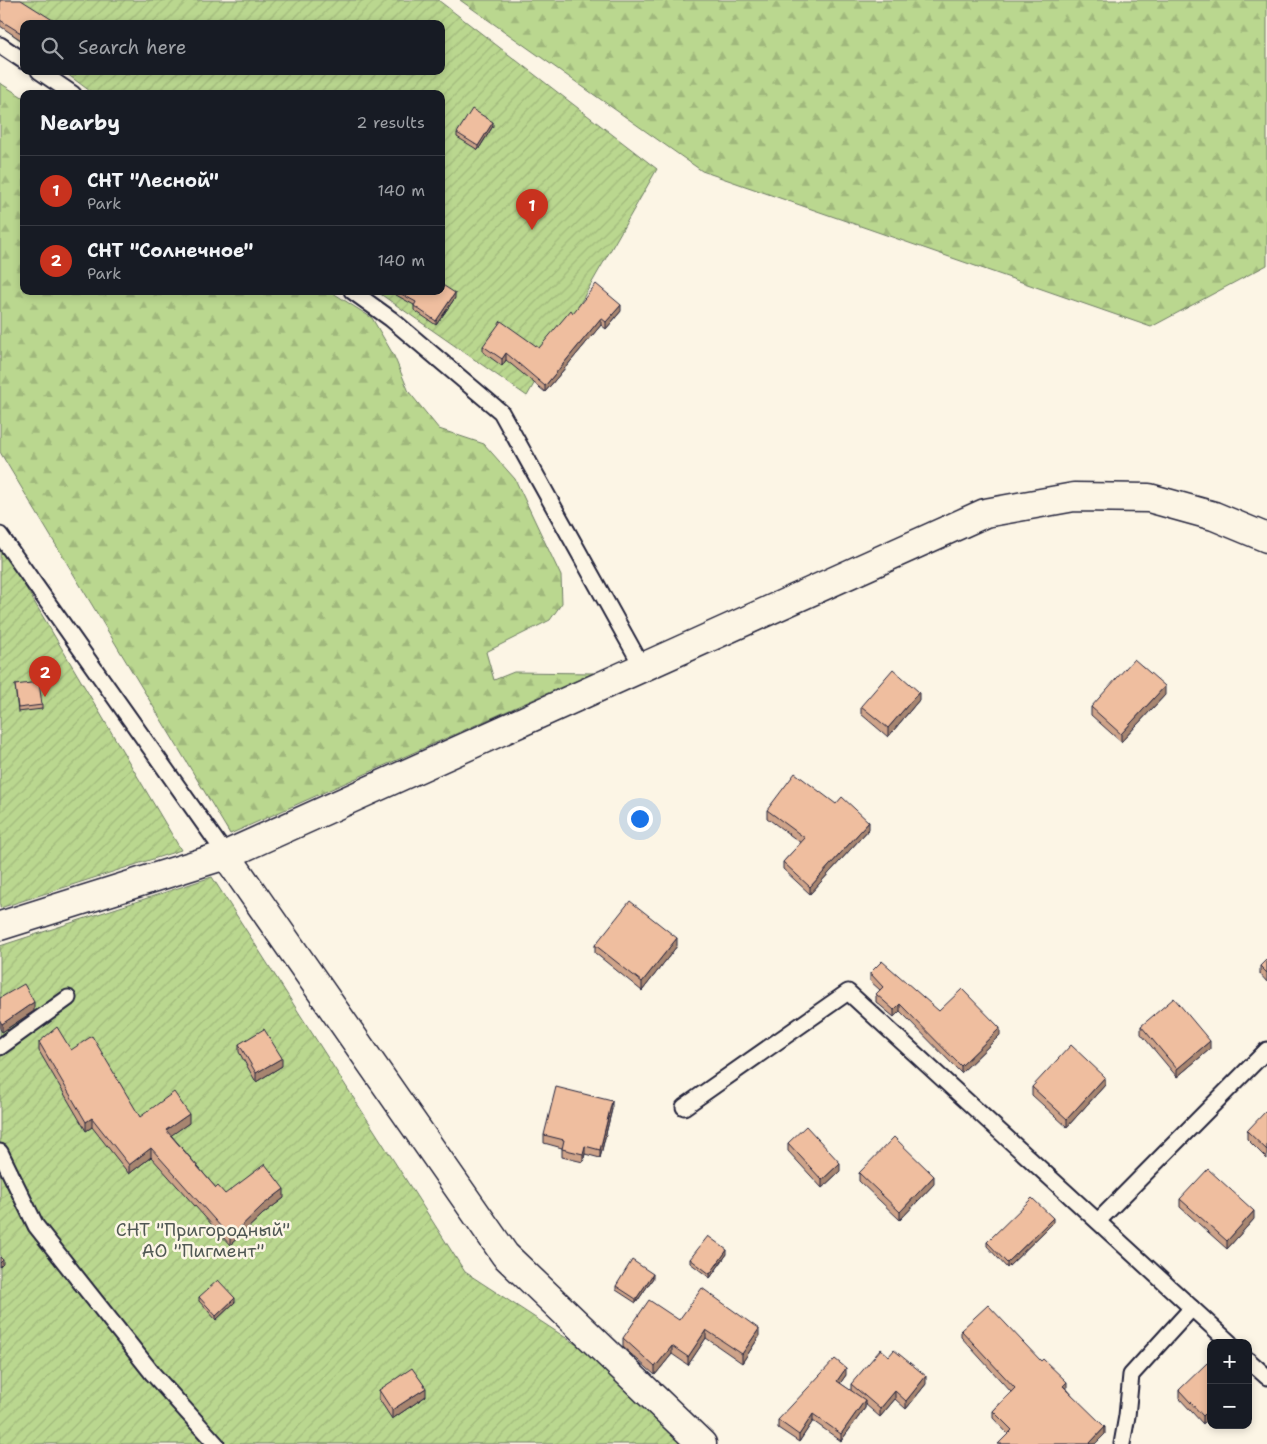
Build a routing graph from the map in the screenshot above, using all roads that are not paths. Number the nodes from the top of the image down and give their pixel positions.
1 (0, 45) edge
2 (20, 58) edge
3 (45, 75) edge
4 (67, 90) edge
5 (358, 295) edge
6 (0, 534) edge
7 (1267, 538) edge
8 (642, 668) junction
9 (226, 855) junction
10 (0, 926) edge
11 (68, 998) dead end
12 (0, 1047) edge
13 (1267, 1050) edge
14 (684, 1107) dead end
15 (0, 1152) edge
16 (1098, 1221) junction
17 (1192, 1308) junction
18 (1226, 1339) edge
19 (1252, 1364) edge
20 (1267, 1377) edge
21 (216, 1444) edge
22 (702, 1444) edge
23 (1122, 1444) edge

1 - 2 lane
3 - 4 lane
5 - 8 lane
6 - 9 lane
7 - 8 street
8 - 9 street
9 - 10 street
9 - 22 street
11 - 12 lane
13 - 16 lane
14 - 16 lane
15 - 21 lane
16 - 17 lane
17 - 18 lane
17 - 23 lane
19 - 20 lane

